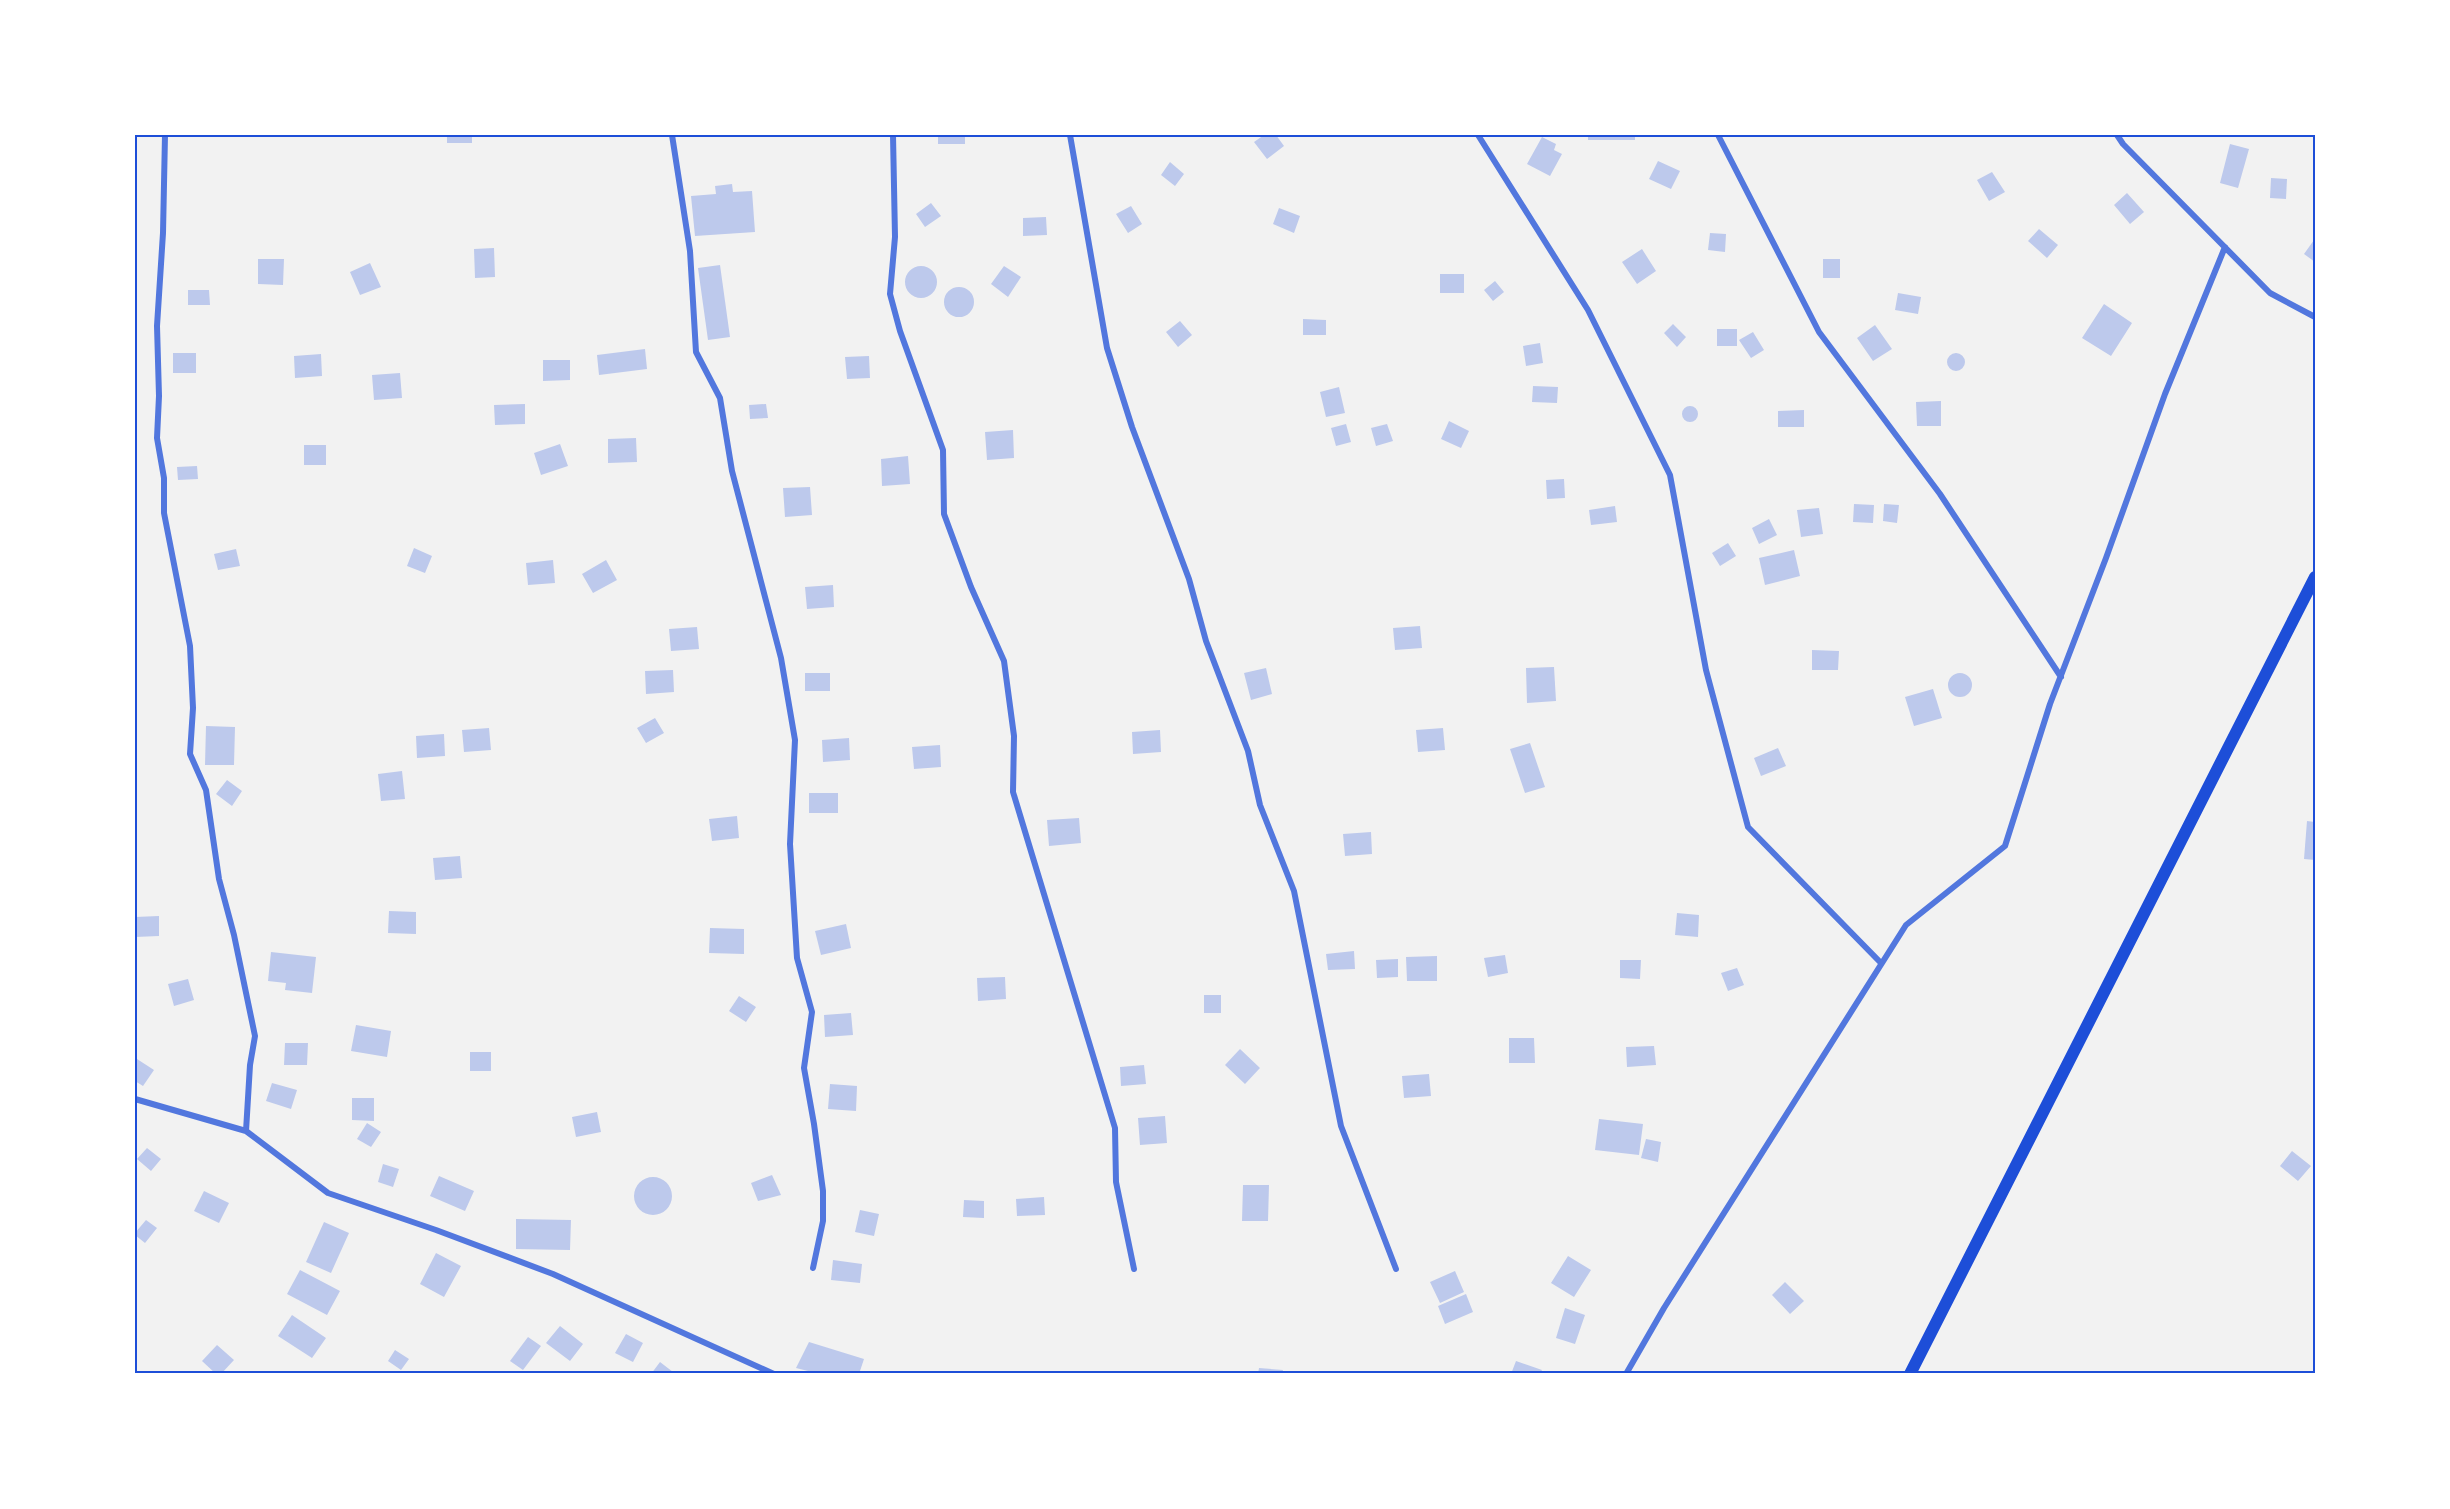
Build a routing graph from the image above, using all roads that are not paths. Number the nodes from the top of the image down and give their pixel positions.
1 (165, 135) edge
2 (672, 135) edge
3 (893, 135) edge
4 (1070, 135) edge
5 (1478, 135) edge
6 (1718, 135) edge
7 (2117, 135) edge
8 (2225, 247) junction
9 (2315, 317) edge
10 (2315, 577) edge
11 (2061, 676) junction
12 (1881, 963) junction
13 (135, 1099) edge
14 (246, 1131) junction
15 (813, 1268) dead end
16 (1134, 1269) dead end
17 (1396, 1269) dead end
18 (770, 1373) edge
19 (1626, 1374) edge
20 (1910, 1374) edge

1 - 14 street
2 - 15 street
3 - 16 street
4 - 17 street
5 - 12 street
6 - 11 street
7 - 8 street
8 - 9 street
8 - 11 street
10 - 20 main road
11 - 12 street
12 - 19 street
13 - 14 street
14 - 18 street

